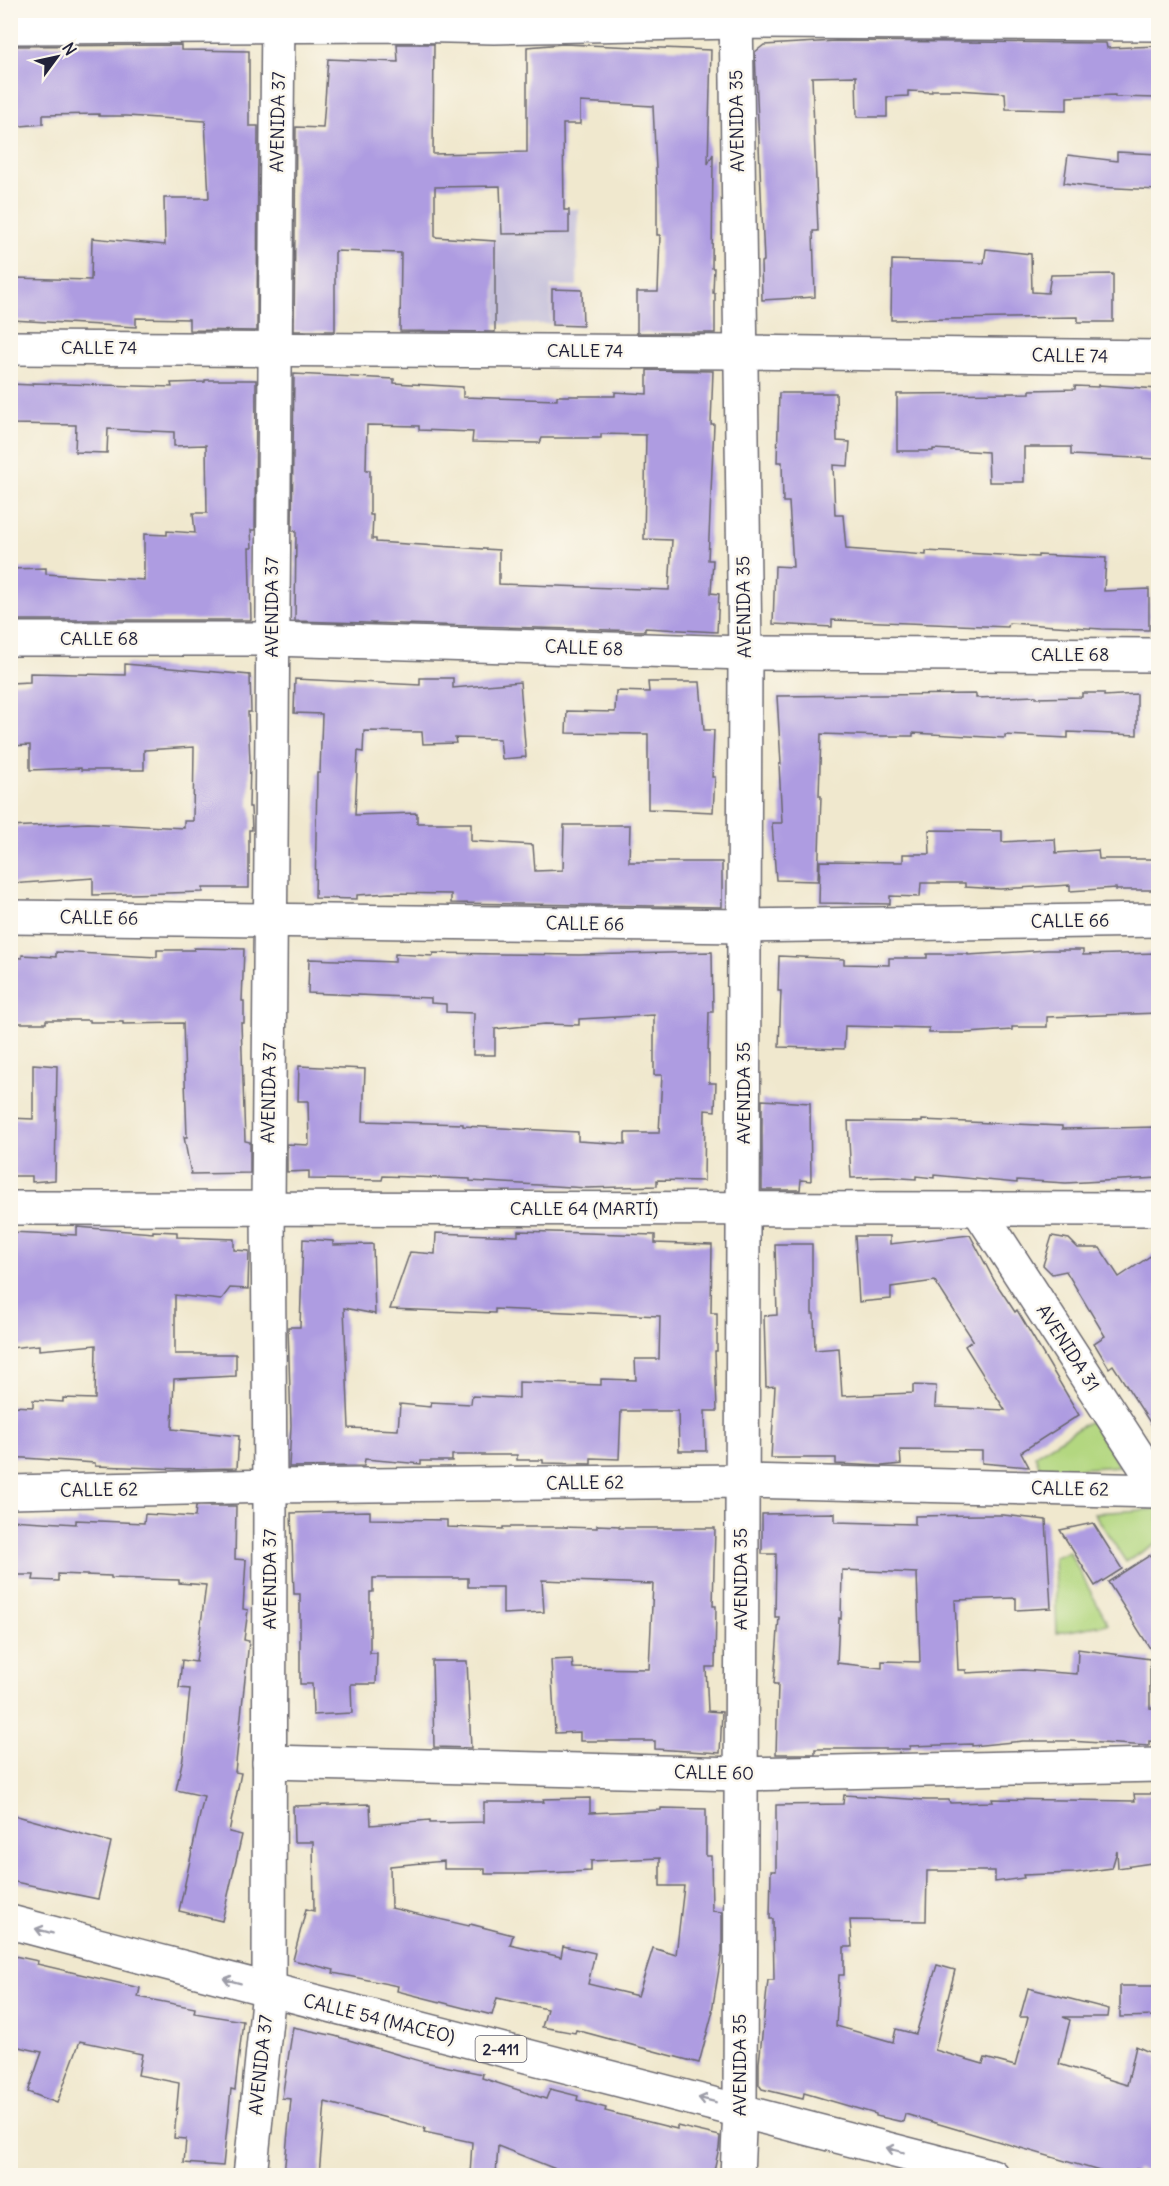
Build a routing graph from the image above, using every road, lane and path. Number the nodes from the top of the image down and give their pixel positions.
1 (736, 16) edge
2 (279, 18) edge
3 (1158, 24) edge
4 (10, 27) edge
5 (10, 348) edge
6 (274, 350) junction
7 (740, 352) junction
8 (1158, 357) edge
9 (10, 639) edge
10 (272, 639) junction
11 (745, 653) junction
12 (1158, 655) edge
13 (10, 917) edge
14 (271, 920) junction
15 (1158, 920) edge
16 (745, 926) junction
17 (10, 1208) edge
18 (268, 1208) junction
19 (744, 1209) junction
20 (978, 1209) junction
21 (1158, 1209) edge
22 (742, 1481) junction
23 (270, 1486) junction
24 (1158, 1489) edge
25 (10, 1492) edge
26 (269, 1762) junction
27 (1158, 1766) edge
28 (740, 1774) junction
29 (10, 1922) edge
30 (269, 1991) junction
31 (740, 2108) junction
32 (250, 2175) edge
33 (737, 2175) edge
34 (992, 2175) edge

1 - 2 street
1 - 3 street
1 - 7 street, AVENIDA 35
2 - 4 street
2 - 6 street, AVENIDA 37
5 - 6 street, CALLE 74
6 - 7 street, CALLE 74
6 - 10 street, AVENIDA 37
7 - 8 street, CALLE 74
7 - 11 street, AVENIDA 35
9 - 10 street, CALLE 68
10 - 11 street, CALLE 68
10 - 14 street, AVENIDA 37
11 - 12 street, CALLE 68
11 - 16 street, AVENIDA 35
13 - 14 street, CALLE 66
14 - 16 street, CALLE 66
14 - 18 street, AVENIDA 37
15 - 16 street, CALLE 66
16 - 19 street, AVENIDA 35
17 - 18 street, CALLE 64 (MARTÍ)
18 - 19 street, CALLE 64 (MARTÍ)
18 - 23 street, AVENIDA 37
19 - 20 street, CALLE 64 (MARTÍ)
19 - 22 street, AVENIDA 35
20 - 21 street, CALLE 64 (MARTÍ)
20 - 24 street, AVENIDA 31
22 - 23 street, CALLE 62
22 - 24 street, CALLE 62
22 - 28 street, AVENIDA 35
23 - 25 street, CALLE 62
23 - 26 street, AVENIDA 37
26 - 28 street, CALLE 60
26 - 30 street, AVENIDA 37
27 - 28 street, CALLE 60
28 - 31 street, AVENIDA 35
30 -> 29 street, CALLE 54 (MACEO) / 2-411
31 -> 30 street, CALLE 54 (MACEO) / 2-411
30 - 32 street, AVENIDA 37
31 - 33 street, AVENIDA 35
34 -> 31 street, CALLE 54 (MACEO) / 2-411

